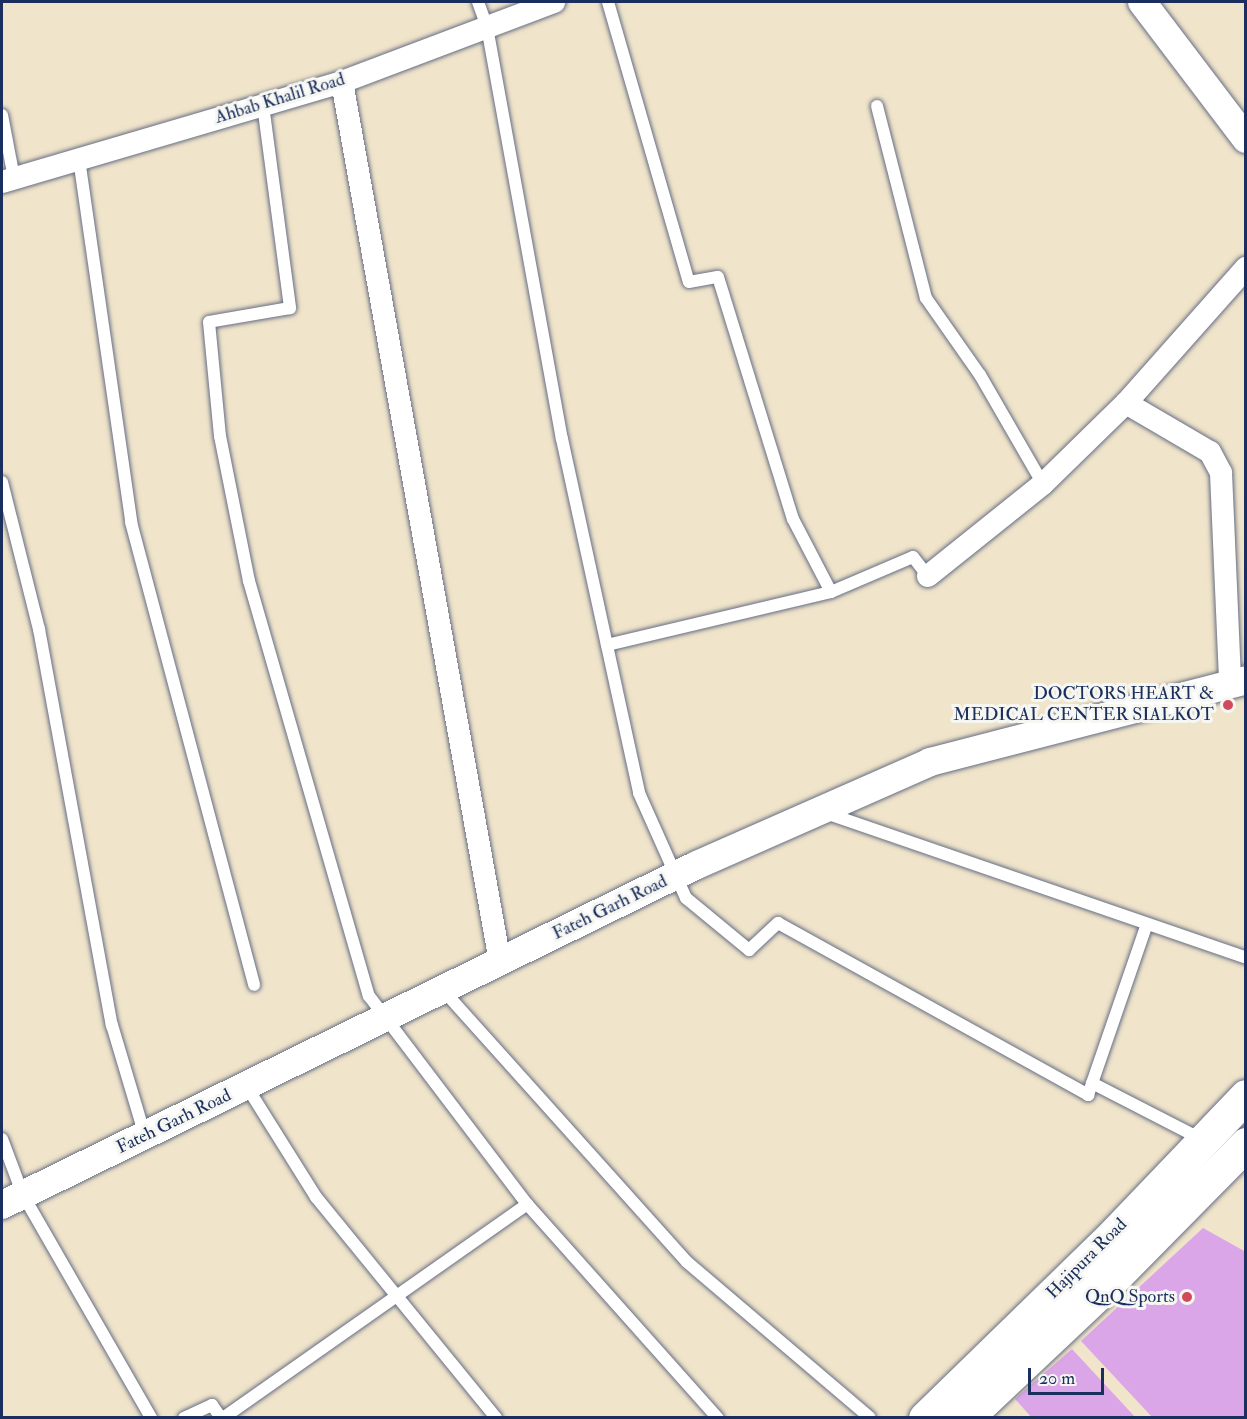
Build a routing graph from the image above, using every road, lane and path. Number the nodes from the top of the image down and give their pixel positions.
1 (478, 2) edge
2 (554, 2) edge
3 (608, 2) edge
4 (1142, 2) edge
5 (487, 27) junction
6 (342, 82) junction
7 (263, 105) junction
8 (877, 106) dead end
9 (2, 115) edge
10 (1245, 140) edge
11 (79, 159) junction
12 (8, 180) edge
13 (1245, 268) edge
14 (1126, 403) junction
15 (2, 482) edge
16 (1043, 484) junction
17 (928, 576) joint
18 (831, 592) junction
19 (607, 645) junction
20 (1238, 681) edge
21 (819, 811) junction
22 (677, 875) junction
23 (1147, 924) junction
24 (1245, 958) edge
25 (500, 962) junction
26 (254, 985) dead end
27 (443, 990) junction
28 (388, 1018) junction
29 (1092, 1083) junction
30 (247, 1087) junction
31 (1245, 1096) edge
32 (145, 1136) junction
33 (2, 1138) edge
34 (1203, 1140) junction
35 (1245, 1144) edge
36 (12, 1200) edge
37 (527, 1204) junction
38 (396, 1294) junction
39 (151, 1418) edge
40 (184, 1418) edge
41 (222, 1418) edge
42 (496, 1418) edge
43 (718, 1418) edge
44 (870, 1418) edge
45 (925, 1418) edge
46 (966, 1418) edge

1 - 5 lane
2 - 5 street, Ahbab Khalil Road
3 - 18 lane
4 - 10 street
5 - 6 street, Ahbab Khalil Road
5 - 19 lane
6 - 7 street, Ahbab Khalil Road
6 - 25 street
7 - 11 street, Ahbab Khalil Road
7 - 28 lane
8 - 16 lane
9 - 12 lane
11 - 12 street, Ahbab Khalil Road
11 - 26 lane
13 - 14 street
14 - 16 street
14 - 20 street
15 - 32 lane
16 - 17 street
17 - 18 lane
18 - 19 lane
19 - 22 lane
20 - 21 street, Fateh Garh Road
21 - 22 street, Fateh Garh Road
21 - 23 lane
22 - 25 street, Fateh Garh Road
22 - 29 lane
23 - 24 lane
23 - 29 lane
25 - 27 street, Fateh Garh Road
27 - 28 street, Fateh Garh Road
27 - 44 lane
28 - 30 street, Fateh Garh Road
28 - 37 lane
29 - 34 lane
30 - 32 street, Fateh Garh Road
30 - 38 lane
31 - 34 main road, Hajipura Road
32 - 36 street, Fateh Garh Road
33 - 36 lane
34 - 45 main road, Hajipura Road
35 - 46 main road
36 - 39 lane
37 - 38 lane
37 - 43 lane
38 - 41 lane
38 - 42 lane
40 - 41 lane

